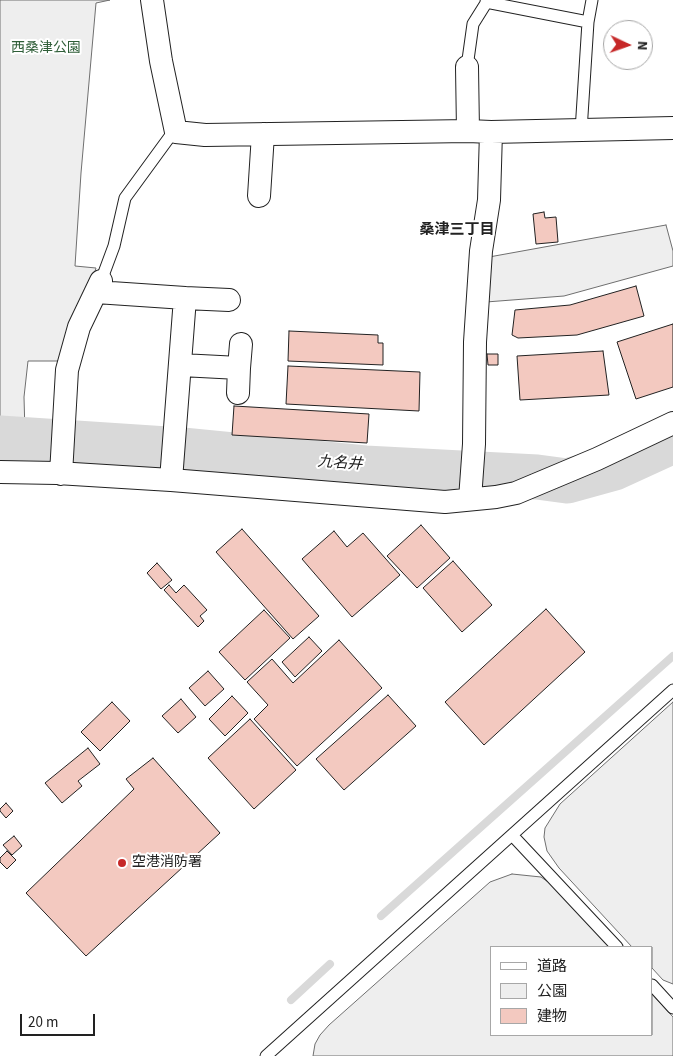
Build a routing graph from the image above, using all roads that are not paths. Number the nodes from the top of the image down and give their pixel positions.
1 (152, 0) edge
2 (592, 0) edge
3 (487, 1) edge
4 (588, 22) junction
5 (467, 67) joint
6 (673, 128) edge
7 (468, 131) junction
8 (581, 131) junction
9 (176, 132) junction
10 (491, 132) junction
11 (263, 134) junction
12 (258, 196) dead end
13 (98, 287) junction
14 (185, 298) junction
15 (229, 300) dead end
16 (241, 344) dead end
17 (181, 365) junction
18 (239, 368) junction
19 (238, 393) dead end
20 (673, 423) edge
21 (0, 472) edge
22 (62, 474) junction
23 (171, 480) junction
24 (470, 500) junction
25 (673, 690) edge
26 (512, 835) junction
27 (616, 946) edge
28 (653, 986) edge
29 (673, 1008) edge
30 (266, 1056) edge

1 - 9 street
2 - 4 lane
3 - 4 lane
3 - 5 lane
4 - 8 lane
5 - 7 street
6 - 8 street
7 - 10 street
7 - 11 street
8 - 10 street
9 - 11 street
9 - 13 lane
10 - 24 street
11 - 12 street
13 - 14 street
13 - 22 street
14 - 15 street
14 - 17 street
16 - 18 street
17 - 18 street
17 - 23 street
18 - 19 street
20 - 24 street
21 - 22 street
22 - 23 street
23 - 24 street
25 - 26 lane
26 - 27 lane
26 - 30 lane
28 - 29 lane

